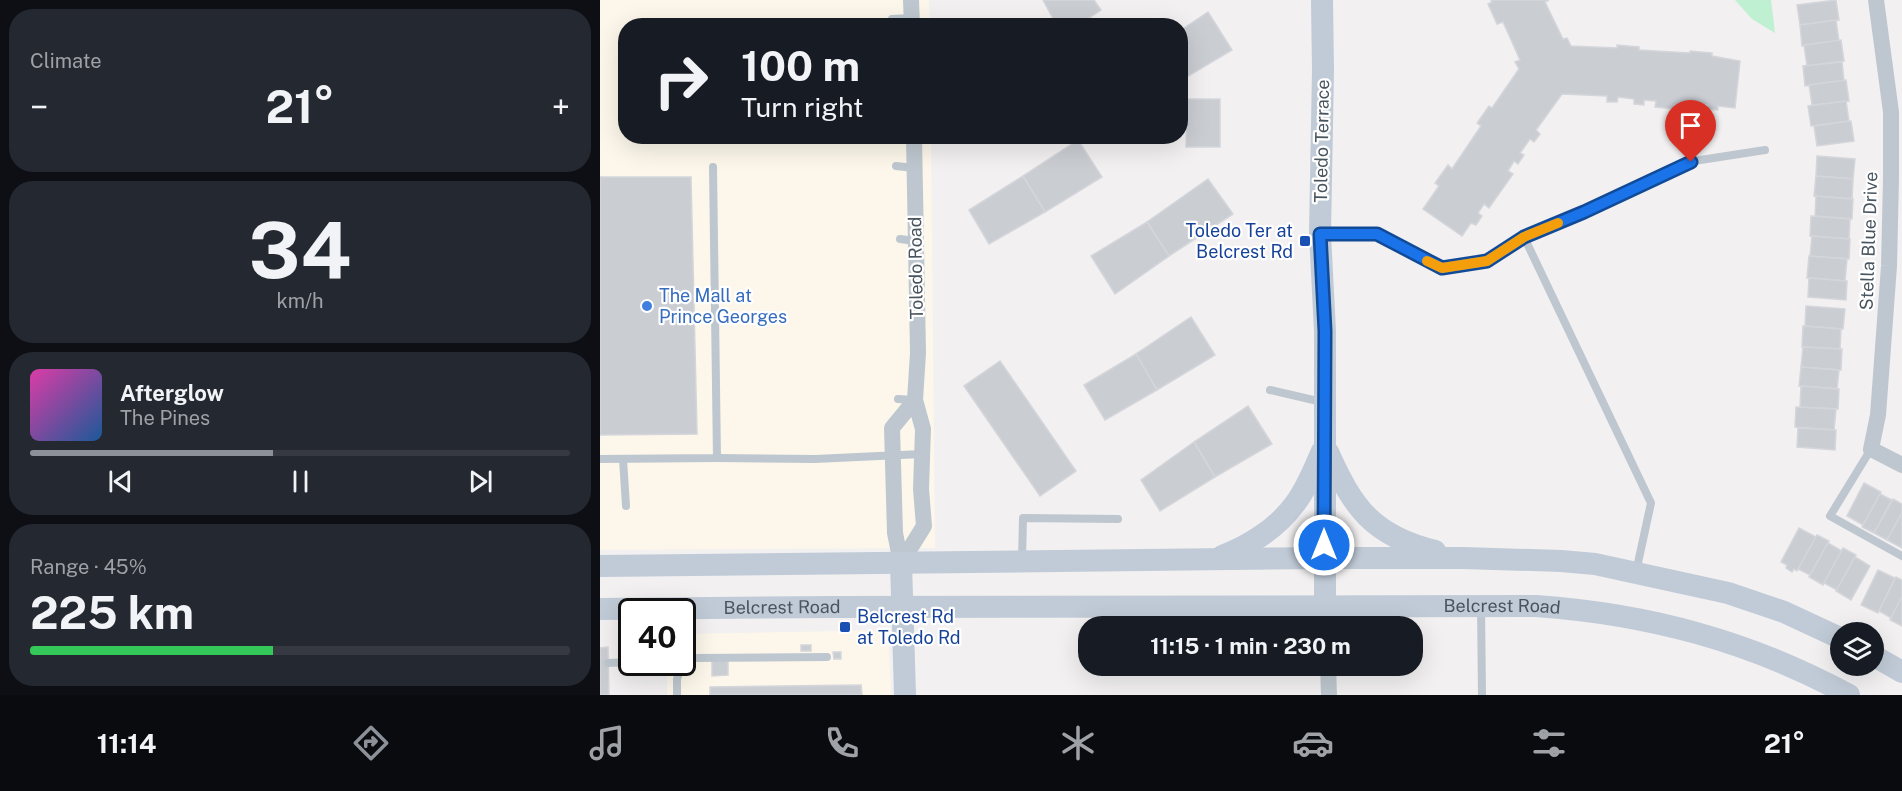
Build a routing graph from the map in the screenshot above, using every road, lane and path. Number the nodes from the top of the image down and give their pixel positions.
1 (911, 0) edge
2 (1322, 0) edge
3 (1876, 0) edge
4 (912, 18) edge
5 (1897, 111) edge
6 (914, 144) edge
7 (1765, 150) dead end
8 (896, 166) dead end
9 (713, 167) dead end
10 (914, 168) junction
11 (1320, 234) junction
12 (1524, 237) junction
13 (1270, 390) dead end
14 (907, 400) junction
15 (1325, 403) junction
16 (1325, 444) junction
17 (1871, 449) junction
18 (922, 454) junction
19 (893, 455) junction
20 (717, 458) junction
21 (600, 459) edge
22 (623, 459) junction
23 (1902, 465) edge
24 (626, 506) dead end
25 (1118, 519) dead end
26 (1902, 556) edge
27 (1324, 558) junction
28 (1463, 558) junction
29 (1211, 560) junction
30 (1022, 562) junction
31 (901, 563) junction
32 (600, 566) edge
33 (1636, 573) junction
34 (1481, 606) junction
35 (903, 608) junction
36 (600, 609) edge
37 (618, 610) edge
38 (696, 610) edge
39 (1326, 616) edge
40 (1830, 633) edge
41 (827, 657) dead end
42 (1884, 662) edge
43 (608, 663) dead end
44 (618, 663) edge
45 (1902, 672) edge
46 (1328, 676) edge
47 (677, 695) edge
48 (905, 695) edge
49 (1329, 695) edge
50 (1482, 695) edge
51 (1849, 695) edge

1 - 4 street
2 - 11 main road, Toledo Terrace
3 - 5 street, Stella Blue Drive
5 - 17 street, Stella Blue Drive
6 - 10 street, Toledo Road
7 - 12 lane
8 - 10 lane
9 - 20 lane
10 - 14 street, Toledo Road
11 - 12 lane
11 - 15 main road, Toledo Terrace
12 - 33 lane
13 - 15 lane
14 - 18 street, Toledo Road
14 - 19 street
15 - 16 main road, Toledo Terrace
16 - 27 main road, Toledo Terrace
16 - 28 main road
16 - 29 main road
17 - 23 street
17 - 26 lane
18 - 19 lane
18 - 31 street, Toledo Road
19 - 20 lane
19 - 31 street
20 - 22 lane
21 - 22 lane
22 - 24 lane
25 - 30 lane
27 - 28 main road
27 - 29 main road
27 - 39 main road, Toledo Terrace
28 - 33 main road
29 - 30 main road
30 - 31 main road
31 - 32 main road
31 - 35 main road
33 - 40 main road
34 - 39 main road, Belcrest Road
34 - 50 lane
34 - 51 main road, Belcrest Road
35 - 38 main road, Belcrest Road
35 - 39 main road, Belcrest Road
35 - 48 main road
36 - 37 main road, Belcrest Road
41 - 47 lane
42 - 45 main road
43 - 44 lane
46 - 49 street

